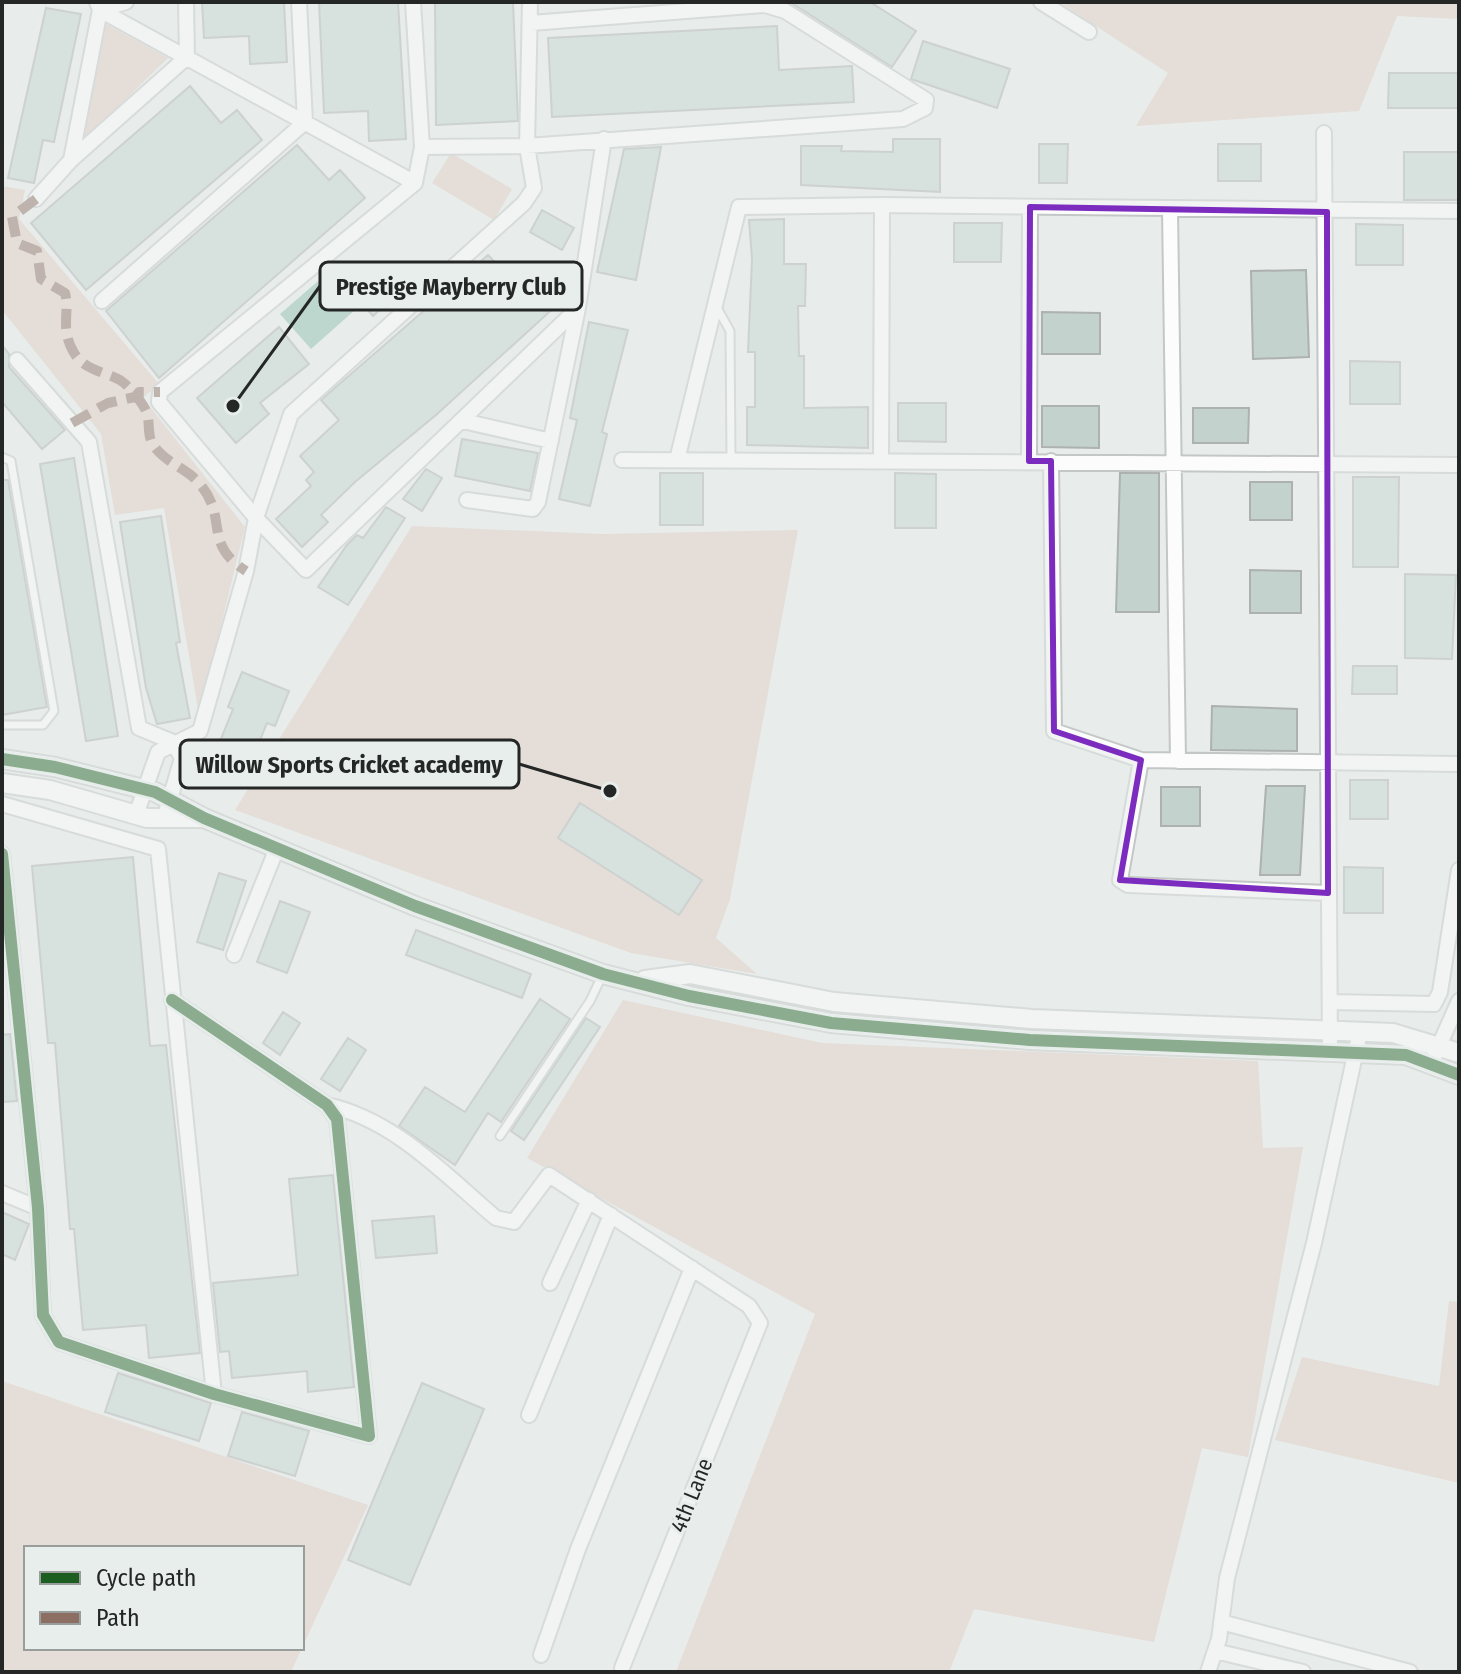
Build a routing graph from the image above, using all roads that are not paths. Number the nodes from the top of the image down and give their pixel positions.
1 (126, 2) edge
2 (186, 2) edge
3 (299, 2) edge
4 (413, 2) edge
5 (530, 2) edge
6 (1041, 2) edge
7 (763, 3) edge
8 (99, 6) edge
9 (531, 23) junction
10 (1089, 32) dead end
11 (187, 57) junction
12 (305, 122) junction
13 (1324, 133) dead end
14 (604, 139) junction
15 (527, 146) junction
16 (422, 147) junction
17 (71, 160) junction
18 (415, 183) junction
19 (36, 199) dead end
20 (882, 205) junction
21 (1030, 207) junction
22 (1170, 210) junction
23 (1459, 211) edge
24 (1327, 212) junction
25 (102, 301) dead end
26 (715, 304) junction
27 (578, 308) junction
28 (17, 360) dead end
29 (463, 421) junction
30 (551, 441) junction
31 (2, 457) edge
32 (622, 460) dead end
33 (677, 460) junction
34 (731, 460) junction
35 (881, 460) junction
36 (1029, 461) junction
37 (1051, 461) junction
38 (1176, 461) junction
39 (1326, 461) junction
40 (1459, 465) edge
41 (467, 500) dead end
42 (256, 518) junction
43 (2, 725) edge
44 (173, 742) junction
45 (2, 759) edge
46 (1141, 760) junction
47 (1178, 761) junction
48 (1327, 762) junction
49 (1459, 764) edge
50 (2, 783) edge
51 (145, 790) junction
52 (170, 800) junction
53 (2, 804) edge
54 (136, 815) junction
55 (204, 818) junction
56 (162, 821) junction
57 (277, 848) junction
58 (2, 854) edge
59 (1459, 870) edge
60 (1328, 893) junction
61 (234, 955) dead end
62 (603, 974) junction
63 (638, 981) junction
64 (172, 1000) junction
65 (1459, 1001) edge
66 (1330, 1002) junction
67 (1330, 1031) junction
68 (1360, 1032) junction
69 (1450, 1050) edge
70 (1330, 1052) junction
71 (1357, 1053) junction
72 (1431, 1064) junction
73 (1459, 1075) edge
74 (327, 1105) junction
75 (500, 1136) dead end
76 (2, 1193) edge
77 (589, 1200) junction
78 (38, 1208) junction
79 (611, 1215) junction
80 (692, 1268) junction
81 (550, 1283) dead end
82 (214, 1394) junction
83 (529, 1415) dead end
84 (1221, 1622) junction
85 (1215, 1651) junction
86 (541, 1655) dead end
87 (622, 1668) dead end
88 (1404, 1671) edge
89 (1208, 1672) edge
90 (1303, 1672) edge

1 - 8 street
2 - 11 street
3 - 12 street
4 - 16 street
5 - 9 street
6 - 10 street
7 - 9 street
7 - 14 street
8 - 11 street
8 - 17 street
9 - 15 street
11 - 12 street
11 - 17 street
12 - 18 street
12 - 25 street
13 - 24 street
14 - 15 street
14 - 27 street
15 - 16 street
15 - 42 street
16 - 18 street
17 - 19 street
18 - 42 street
20 - 21 street
20 - 26 street
20 - 35 street
21 - 22 street
21 - 36 street
22 - 24 street
22 - 38 street
23 - 24 street
24 - 39 street
26 - 33 street
26 - 34 lane
27 - 29 street
27 - 30 street
28 - 44 street
29 - 30 street
29 - 42 street
30 - 41 street
31 - 43 lane
32 - 33 street
33 - 34 street
34 - 35 street
35 - 36 street
36 - 37 street
37 - 38 street
37 - 46 street
38 - 39 street
38 - 47 street
39 - 40 street
39 - 48 street
42 - 44 street
44 - 51 street
44 - 52 street
45 - 51 street
46 - 47 street
46 - 60 street
47 - 48 street
48 - 49 street
48 - 60 street
50 - 54 street
51 - 52 street
51 - 54 street
52 - 55 street
52 - 56 street
53 - 64 street
54 - 56 street
55 - 56 street
55 - 57 street
57 - 61 street
57 - 62 street
58 - 78 street
59 - 66 street
60 - 66 street
62 - 63 street
62 - 75 lane
63 - 67 street
63 - 70 street
64 - 74 street
64 - 82 street
65 - 69 street
66 - 67 street
67 - 68 street
67 - 70 street
68 - 69 street
68 - 71 street
69 - 72 street
70 - 71 street
71 - 72 street
71 - 84 street
72 - 73 street
74 - 77 street
74 - 82 street
76 - 78 street
77 - 79 street
77 - 81 street
78 - 82 street
79 - 80 street
79 - 83 street
80 - 86 street
80 - 87 street, 4th Lane
84 - 85 street
84 - 88 street
85 - 89 street
85 - 90 street

